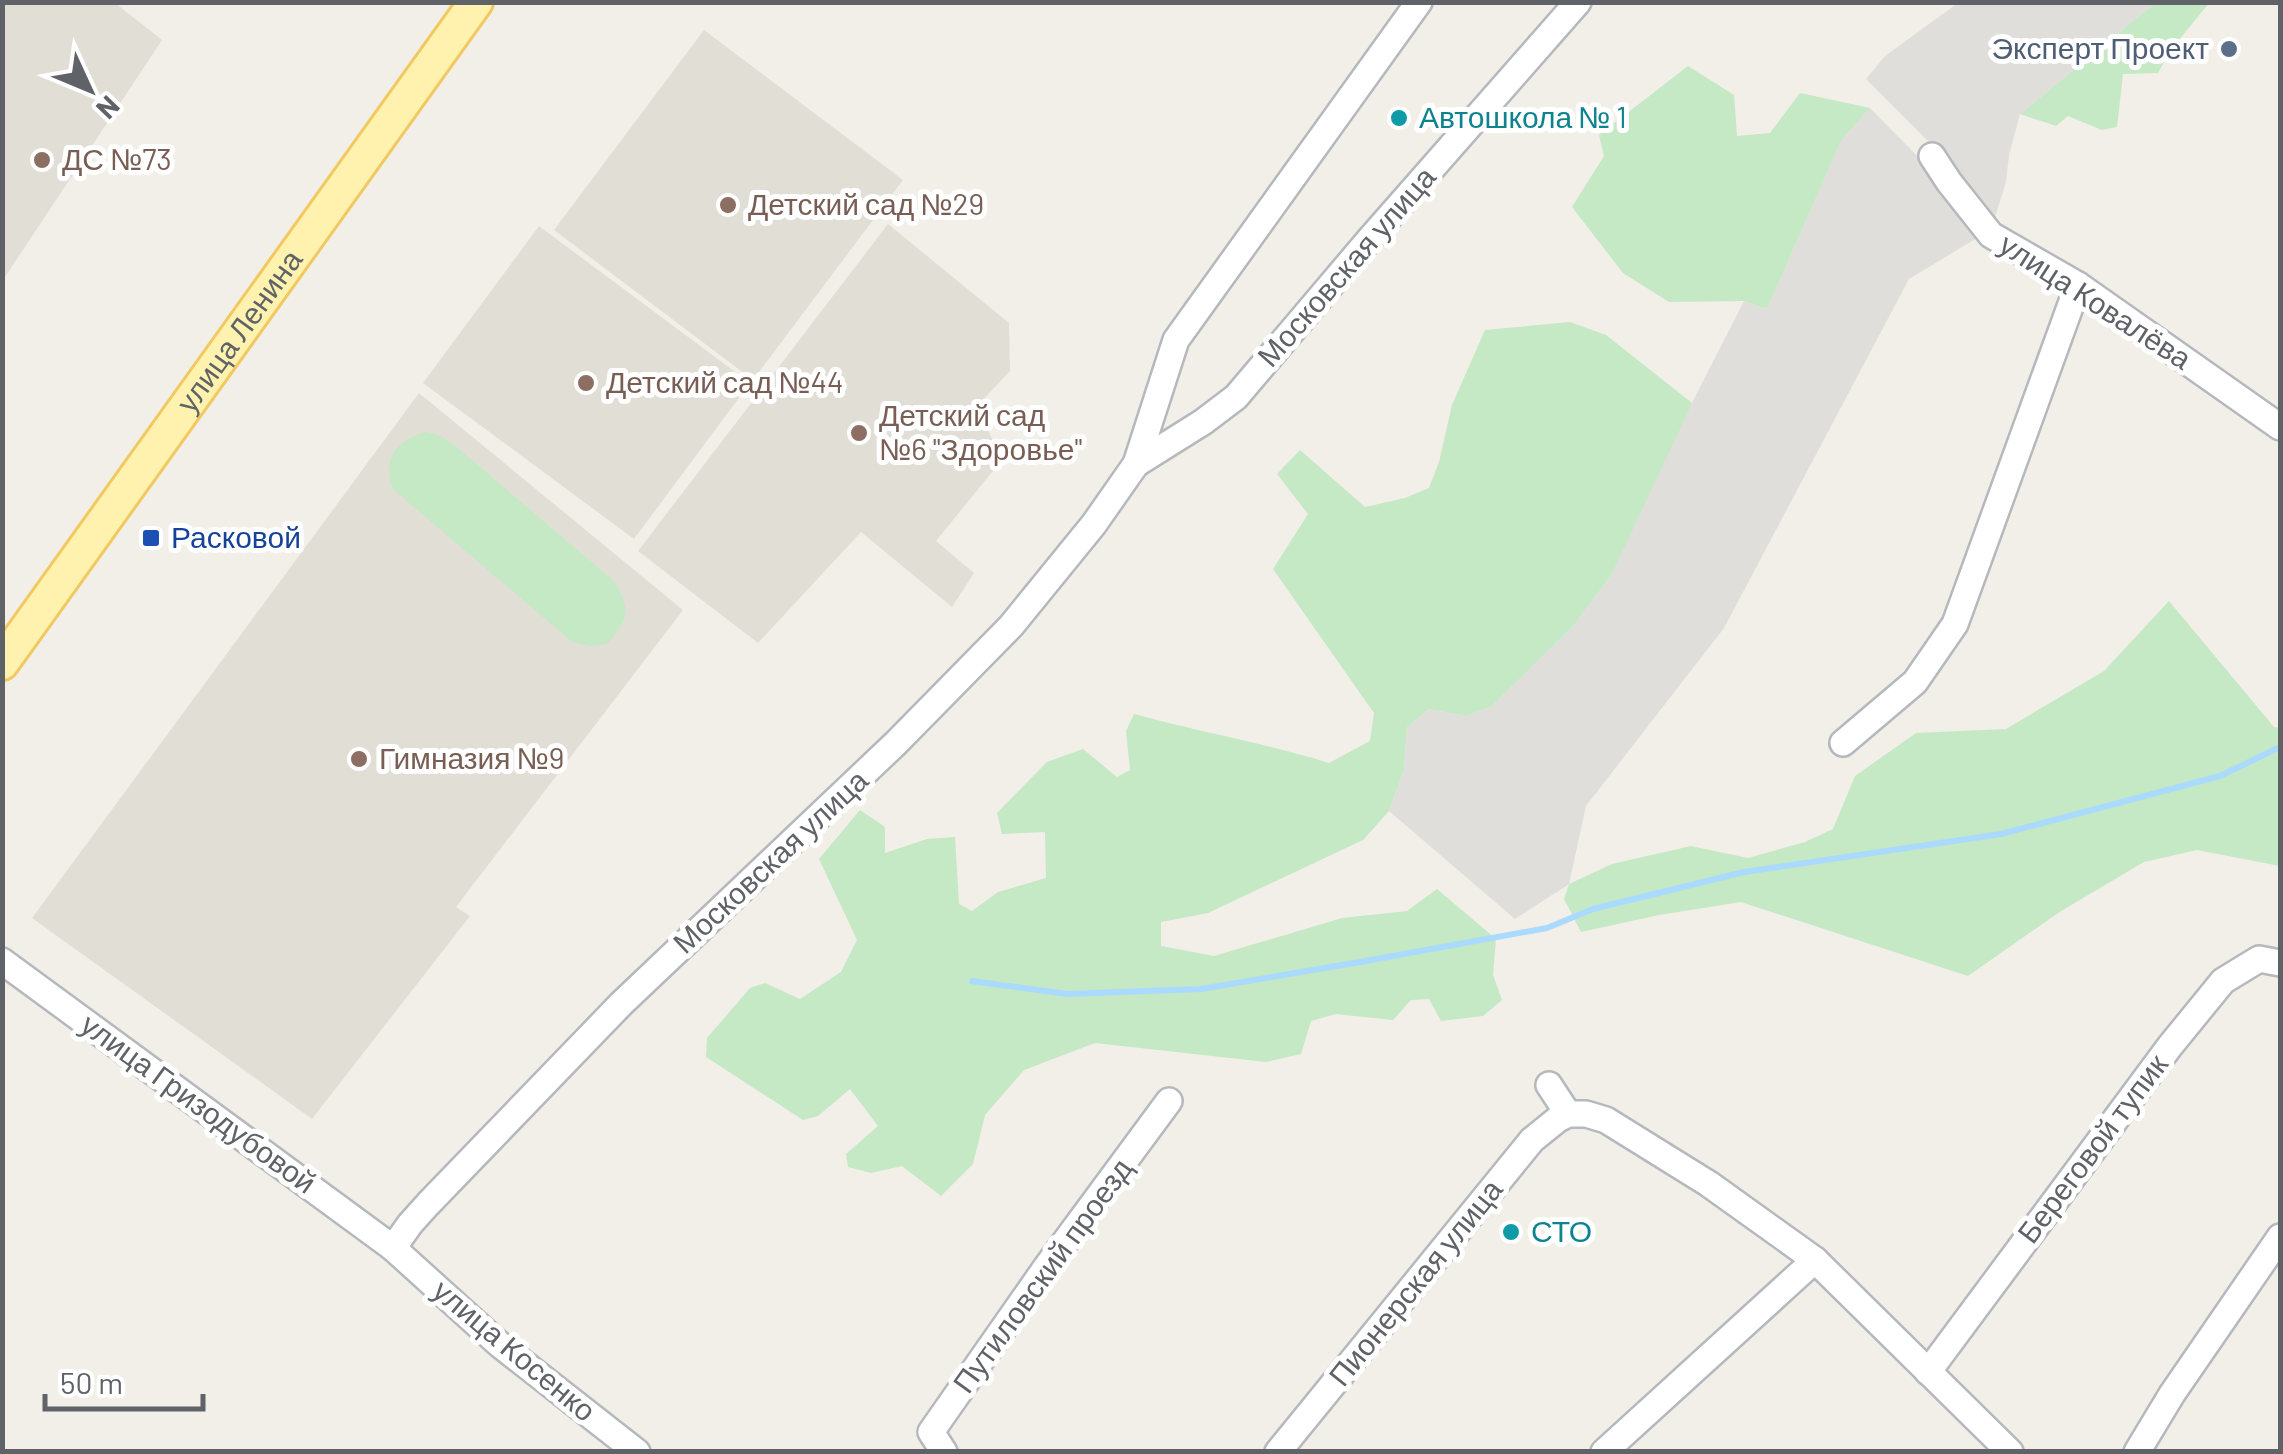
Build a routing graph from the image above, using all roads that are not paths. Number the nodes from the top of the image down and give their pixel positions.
1 (476, 2) edge
2 (1419, 2) edge
3 (1577, 3) edge
4 (1932, 156) dead end
5 (2078, 285) junction
6 (1162, 387) junction
7 (1202, 422) junction
8 (2280, 426) edge
9 (1136, 464) junction
10 (2, 663) edge
11 (1843, 742) dead end
12 (2, 961) edge
13 (2280, 963) edge
14 (1549, 1085) dead end
15 (1170, 1101) dead end
16 (1563, 1117) junction
17 (2280, 1237) edge
18 (393, 1248) junction
19 (1815, 1260) junction
20 (1928, 1372) junction
21 (638, 1452) edge
22 (944, 1452) edge
23 (1278, 1452) edge
24 (1604, 1452) edge
25 (2010, 1452) edge
26 (2137, 1452) edge

1 - 10 main road, улица Ленина
2 - 6 street, Московская улица
3 - 7 street, Московская улица
4 - 5 street, улица Ковалёва
5 - 8 street, улица Ковалёва
5 - 11 street
6 - 7 street
6 - 9 street, Московская улица
7 - 9 street, Московская улица
9 - 18 street, Московская улица
12 - 18 street, улица Гризодубовой
13 - 20 street, Береговой тупик
14 - 16 street
15 - 22 street, Путиловский проезд
16 - 19 street
16 - 23 street, Пионерская улица
17 - 26 street
18 - 21 street, улица Косенко
19 - 20 street
19 - 24 street
20 - 25 street

